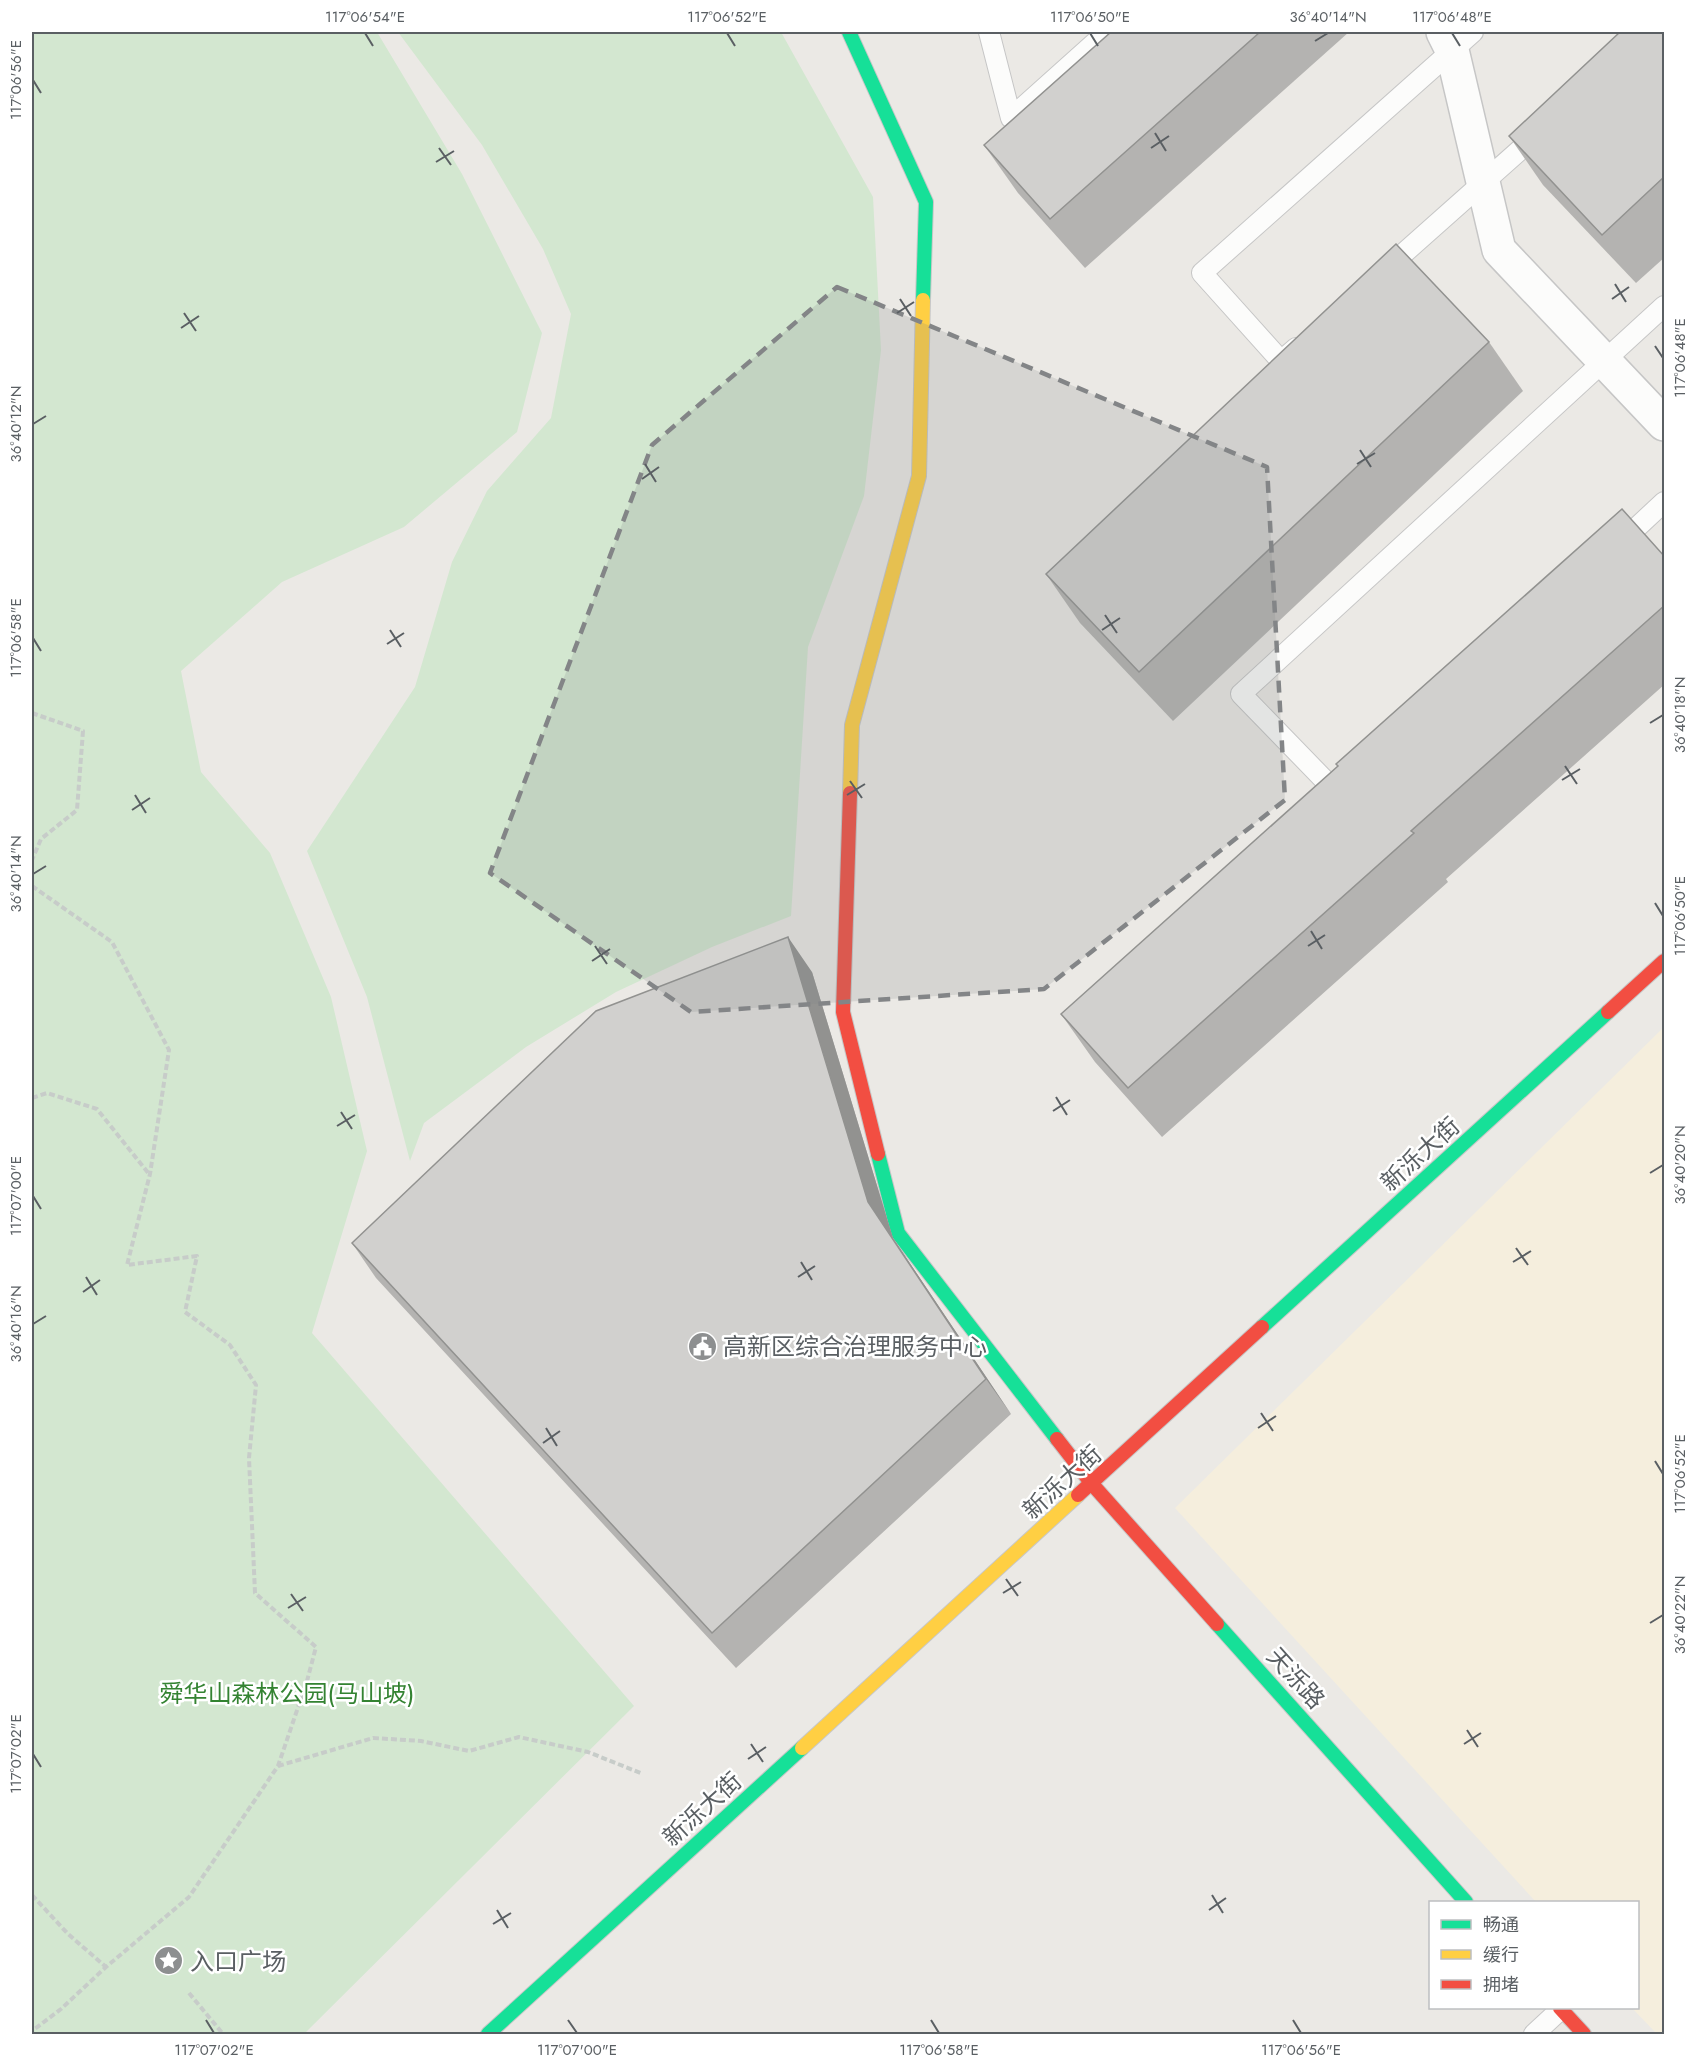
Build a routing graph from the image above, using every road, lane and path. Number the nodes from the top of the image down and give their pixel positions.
1 (849, 32) edge
2 (989, 32) edge
3 (1107, 32) edge
4 (1456, 38) edge
5 (1555, 119) edge
6 (1483, 183) junction
7 (1369, 284) edge
8 (1665, 306) edge
9 (1307, 338) edge
10 (1604, 361) junction
11 (1665, 424) edge
12 (1665, 502) edge
13 (1603, 558) edge
14 (32, 713) edge
15 (1357, 781) edge
16 (32, 860) edge
17 (32, 886) edge
18 (1665, 961) edge
19 (32, 1098) edge
20 (150, 1174) junction
21 (1092, 1485) junction
22 (278, 1766) junction
23 (643, 1774) dead end
24 (32, 1895) edge
25 (1465, 1901) edge
26 (106, 1967) junction
27 (189, 1993) dead end
28 (1560, 2009) edge
29 (1562, 2009) edge
30 (32, 2031) edge
31 (223, 2034) edge
32 (488, 2034) edge
33 (1534, 2034) edge
34 (1584, 2034) edge

1 - 21 street, 天泺路
2 - 3 lane
4 - 6 street
4 - 9 lane
5 - 6 lane
6 - 7 lane
6 - 10 street
8 - 10 lane
10 - 11 street
10 - 15 lane
12 - 13 lane
14 - 16 path
17 - 20 path
18 - 21 street, 新泺大街
19 - 20 path
20 - 22 path
21 - 25 street, 天泺路
21 - 32 street, 新泺大街
22 - 23 path
22 - 26 path
24 - 26 path
26 - 30 path
27 - 31 path
28 - 33 lane
29 - 34 street

